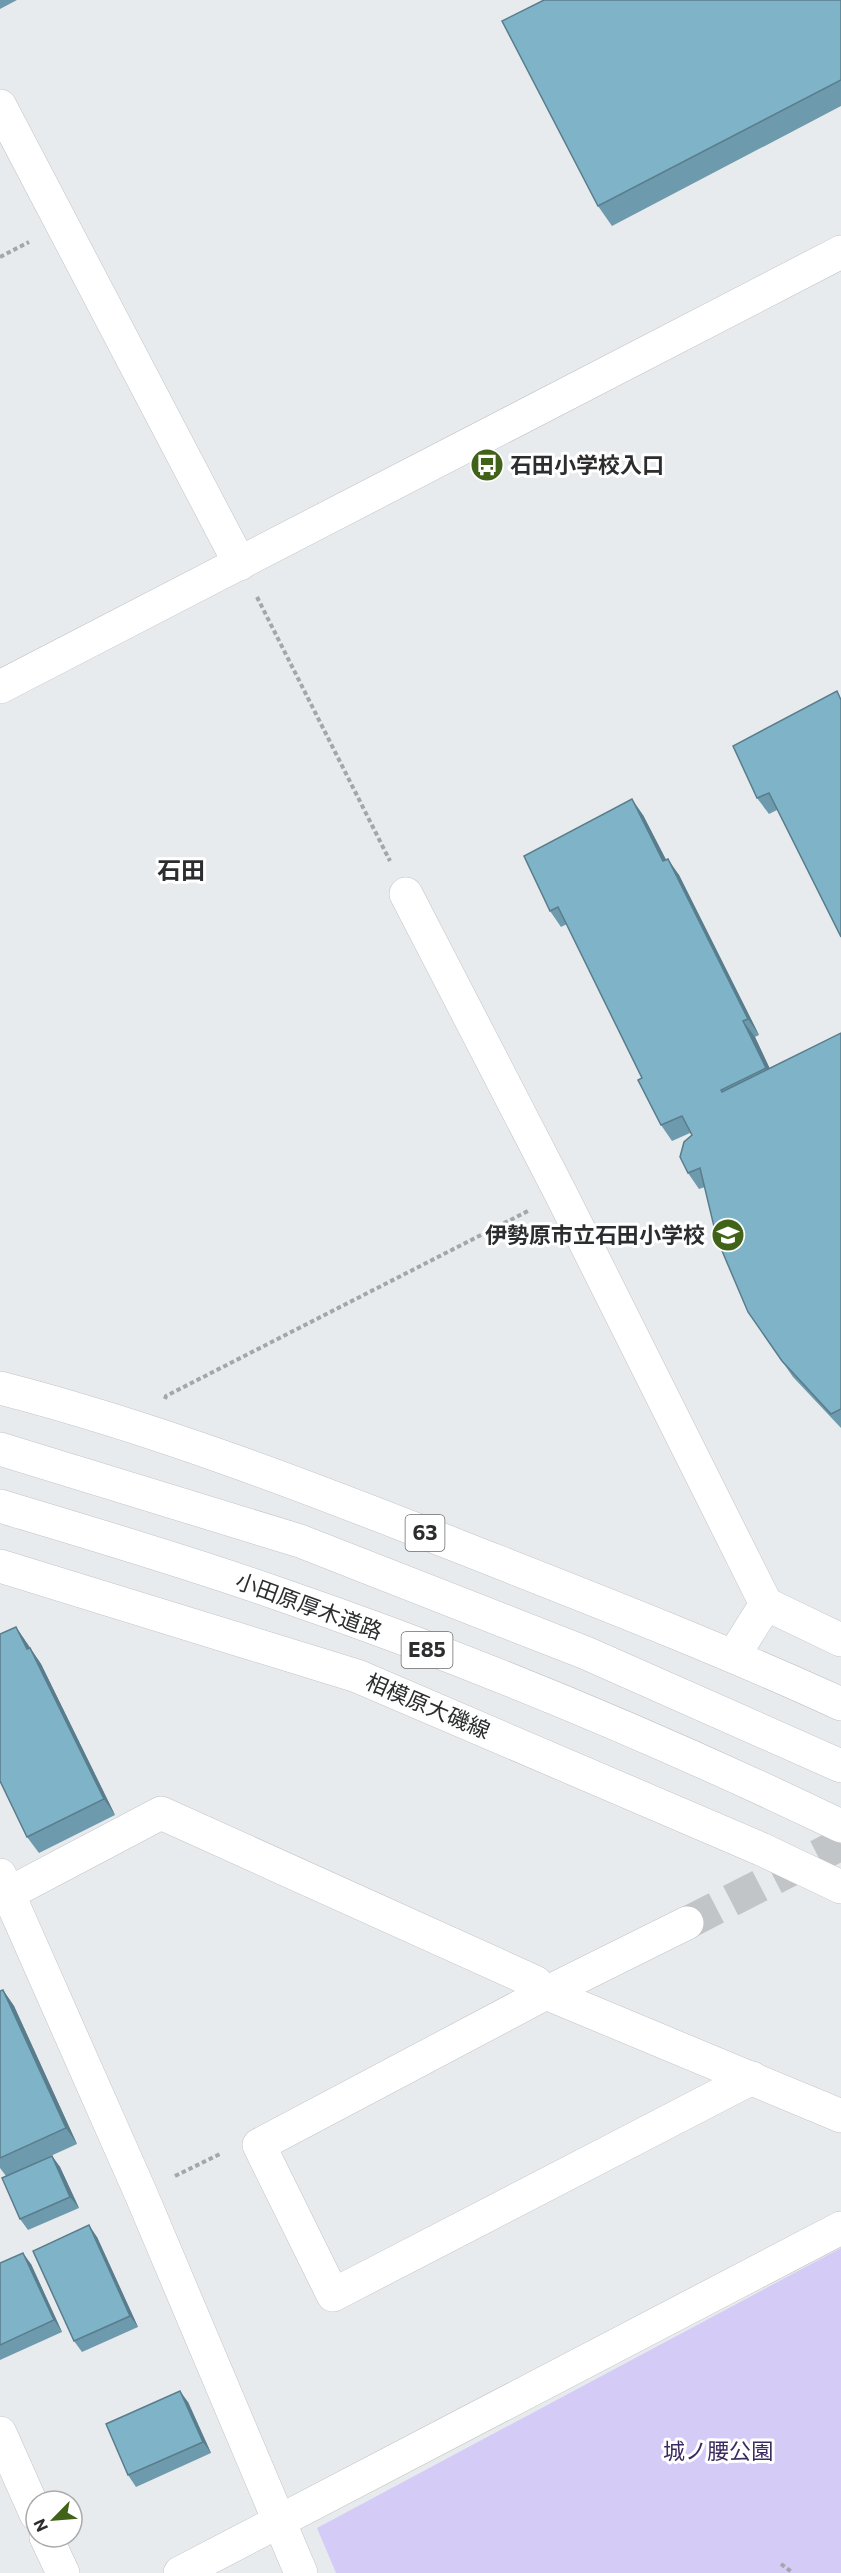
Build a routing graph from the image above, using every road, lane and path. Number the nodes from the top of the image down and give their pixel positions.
1 (0, 106) edge
2 (841, 252) edge
3 (240, 564) junction
4 (0, 687) edge
5 (406, 894) joint
6 (561, 1194) junction
7 (0, 1388) edge
8 (152, 1434) junction
9 (0, 1449) edge
10 (0, 1506) edge
11 (0, 1566) edge
12 (766, 1604) junction
13 (841, 1640) edge
14 (734, 1655) junction
15 (841, 1704) edge
16 (841, 1766) edge
17 (841, 1826) edge
18 (841, 1887) edge
19 (3, 1889) edge
20 (687, 1923) tunnel mouth
21 (546, 1993) junction
22 (752, 2078) junction
23 (841, 2116) edge
24 (259, 2145) junction
25 (141, 2194) junction
26 (841, 2228) edge
27 (0, 2433) edge
28 (25, 2489) edge
29 (279, 2521) junction
30 (52, 2549) edge
31 (781, 2564) dead end
32 (63, 2573) edge
33 (180, 2573) edge
34 (301, 2573) edge
35 (793, 2573) edge

1 - 3 main road
2 - 3 main road
3 - 4 main road
3 - 5 path
5 - 6 main road
6 - 8 path
6 - 12 main road
7 - 8 main road, 63
8 - 14 main road, 63
9 - 16 main road, E85
10 - 17 main road, 小田原厚木道路 / E85
11 - 18 main road, 相模原大磯線
12 - 13 main road
12 - 14 main road
14 - 15 main road, 63
19 - 21 main road
19 - 25 main road
20 - 21 main road
21 - 22 main road
21 - 24 main road
22 - 23 main road
22 - 24 main road
24 - 25 path
25 - 29 main road
26 - 29 main road
27 - 28 main road
29 - 33 main road
29 - 34 main road
30 - 32 main road
31 - 35 path

